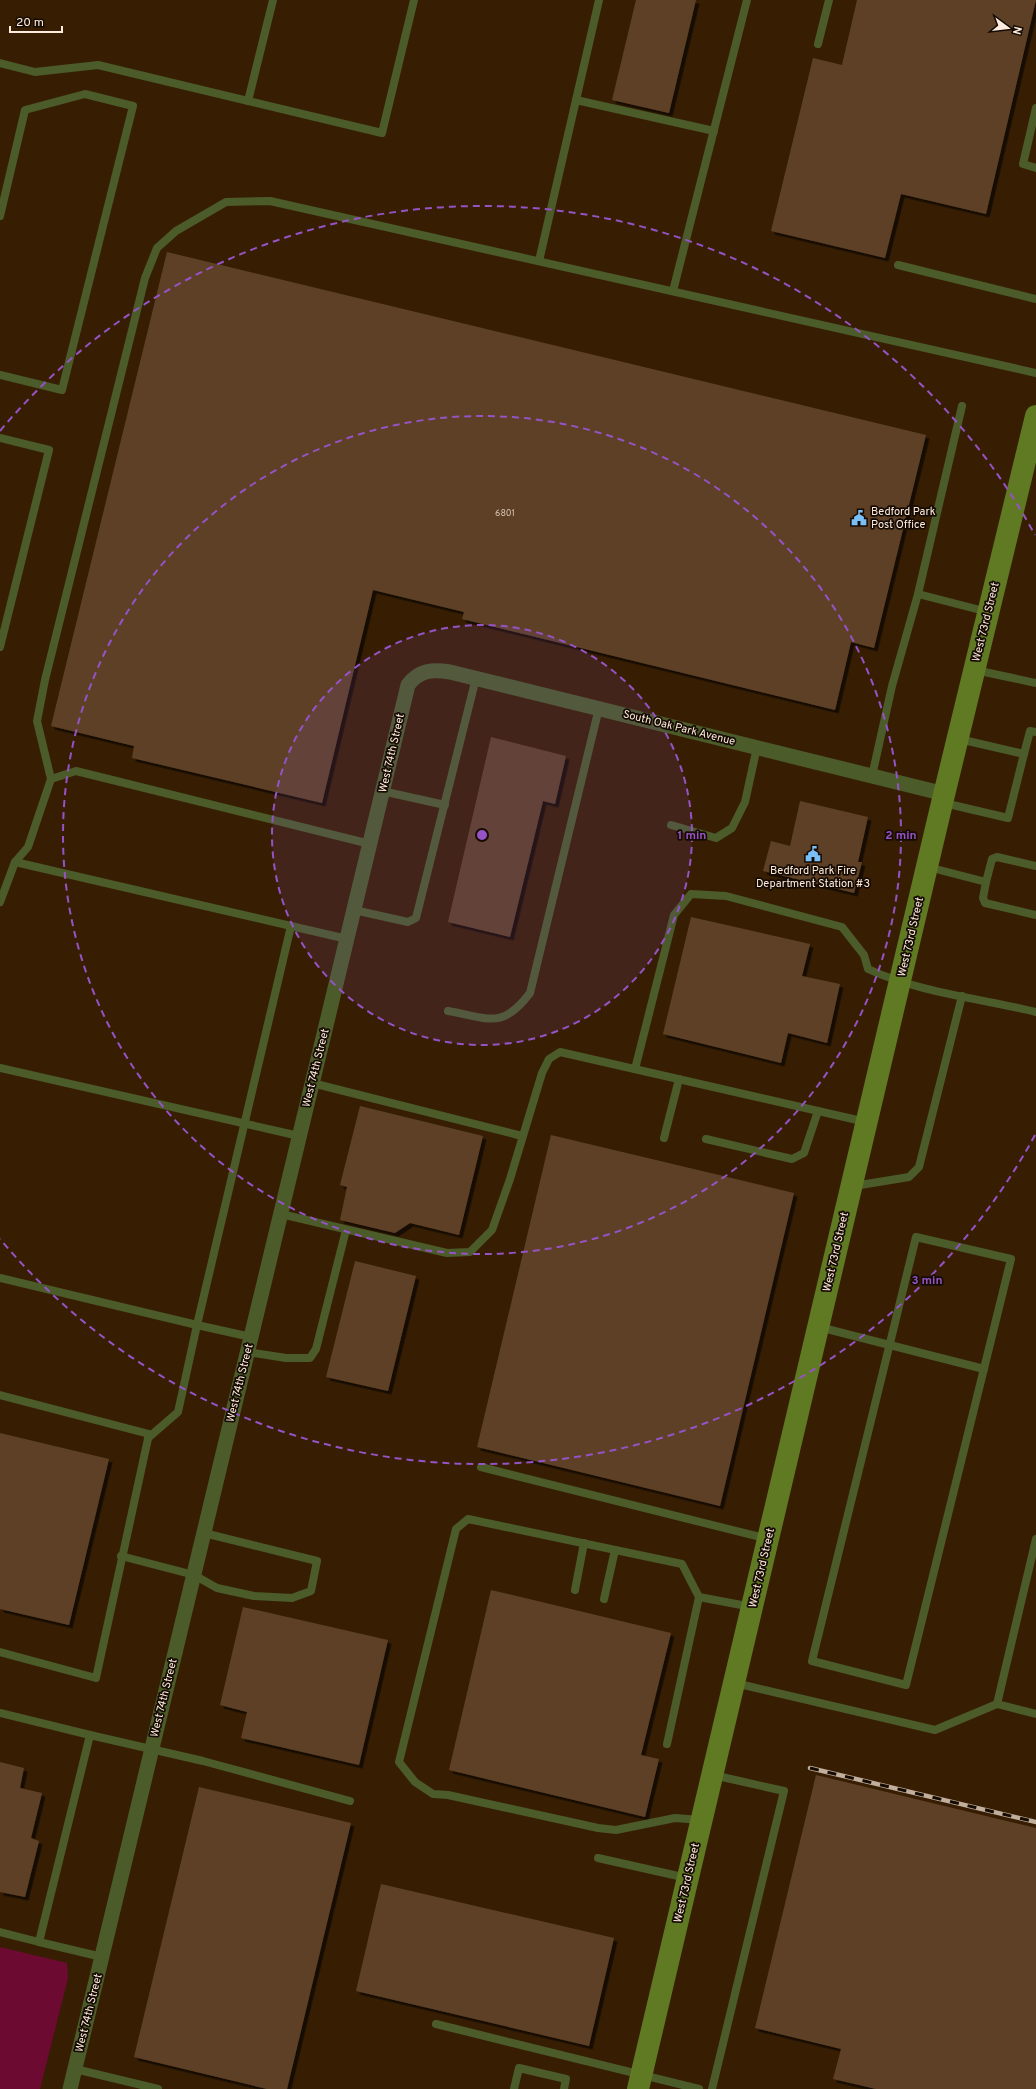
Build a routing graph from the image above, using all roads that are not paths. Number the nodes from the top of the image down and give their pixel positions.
1 (273, 0) edge
2 (414, 0) edge
3 (599, 0) edge
4 (747, 0) edge
5 (829, 0) edge
6 (818, 44) dead end
7 (0, 63) edge
8 (576, 100) junction
9 (248, 101) junction
10 (1036, 108) edge
11 (714, 131) junction
12 (1036, 168) edge
13 (0, 216) edge
14 (539, 261) junction
15 (898, 265) dead end
16 (673, 291) junction
17 (1036, 299) edge
18 (1036, 373) edge
19 (0, 375) edge
20 (962, 406) dead end
21 (1036, 416) edge
22 (0, 438) edge
23 (1033, 439) edge
24 (918, 594) junction
25 (989, 612) junction
26 (0, 647) edge
27 (975, 670) junction
28 (414, 678) joint
29 (476, 678) junction
30 (1036, 683) edge
31 (599, 708) junction
32 (1036, 732) edge
33 (958, 738) junction
34 (757, 747) junction
35 (1024, 754) junction
36 (872, 776) junction
37 (51, 780) junction
38 (382, 791) junction
39 (944, 798) junction
40 (445, 805) junction
41 (671, 825) dead end
42 (370, 844) junction
43 (15, 862) junction
44 (1036, 866) edge
45 (928, 867) junction
46 (986, 882) junction
47 (0, 902) edge
48 (354, 910) junction
49 (1036, 915) edge
50 (291, 926) junction
51 (347, 939) junction
52 (900, 982) junction
53 (962, 996) junction
54 (448, 1011) dead end
55 (1036, 1012) edge
56 (0, 1068) edge
57 (635, 1069) junction
58 (679, 1079) junction
59 (312, 1084) junction
60 (818, 1111) junction
61 (867, 1122) junction
62 (245, 1125) junction
63 (299, 1136) junction
64 (522, 1136) junction
65 (664, 1138) dead end
66 (706, 1139) dead end
67 (852, 1186) junction
68 (280, 1214) junction
69 (346, 1230) junction
70 (0, 1278) edge
71 (197, 1325) junction
72 (819, 1327) junction
73 (251, 1337) junction
74 (890, 1345) junction
75 (247, 1352) junction
76 (984, 1369) junction
77 (0, 1395) edge
78 (148, 1438) junction
79 (481, 1467) dead end
80 (204, 1533) junction
81 (1036, 1539) edge
82 (768, 1540) junction
83 (584, 1544) junction
84 (615, 1550) junction
85 (121, 1556) junction
86 (194, 1575) junction
87 (575, 1590) dead end
88 (699, 1598) junction
89 (604, 1600) dead end
90 (753, 1607) junction
91 (0, 1652) edge
92 (735, 1683) junction
93 (997, 1704) junction
94 (0, 1713) edge
95 (1036, 1714) edge
96 (90, 1735) junction
97 (668, 1744) dead end
98 (152, 1749) junction
99 (713, 1775) junction
100 (350, 1801) dead end
101 (702, 1820) junction
102 (598, 1858) dead end
103 (688, 1878) junction
104 (0, 1932) edge
105 (39, 1942) junction
106 (102, 1957) junction
107 (436, 2024) dead end
108 (75, 2069) junction
109 (640, 2082) edge
110 (70, 2089) edge
111 (158, 2089) edge
112 (514, 2089) edge
113 (564, 2089) edge
114 (698, 2089) edge
115 (712, 2089) edge

1 - 9 lane
2 - 9 lane
3 - 8 lane
4 - 11 lane
5 - 6 lane
7 - 9 lane
8 - 11 lane
8 - 14 lane
10 - 12 lane
11 - 16 lane
13 - 19 lane
14 - 16 lane
14 - 37 lane
15 - 17 lane
16 - 18 lane
20 - 24 lane
21 - 23 street, West 73rd Street
22 - 26 lane
23 - 25 street, West 73rd Street
24 - 25 lane
24 - 36 lane
25 - 27 street, West 73rd Street
27 - 30 lane
27 - 33 street, West 73rd Street
28 - 29 street, South Oak Park Avenue
28 - 38 street, West 74th Street
29 - 31 street, South Oak Park Avenue
29 - 40 lane
31 - 34 street, South Oak Park Avenue
31 - 54 lane
32 - 35 lane
33 - 35 lane
33 - 39 street, West 73rd Street
34 - 36 street, South Oak Park Avenue
34 - 41 lane
35 - 39 lane
36 - 39 street, South Oak Park Avenue
37 - 42 lane
37 - 43 lane
38 - 40 lane
38 - 42 street, West 74th Street
39 - 45 street, West 73rd Street
40 - 48 lane
42 - 48 street, West 74th Street
43 - 47 lane
43 - 50 lane
44 - 46 lane
45 - 46 lane
45 - 52 street, West 73rd Street
46 - 49 lane
48 - 51 street, West 74th Street
50 - 51 lane
50 - 62 lane
51 - 59 street, West 74th Street
52 - 53 lane
52 - 57 lane
52 - 61 street, West 73rd Street
53 - 55 lane
53 - 67 lane
56 - 62 lane
57 - 58 lane
57 - 64 lane
58 - 60 lane
58 - 65 lane
59 - 63 street, West 74th Street
59 - 64 lane
60 - 61 lane
60 - 66 lane
61 - 67 street, West 73rd Street
62 - 63 lane
62 - 71 lane
63 - 68 street, West 74th Street
64 - 69 lane
67 - 72 street, West 73rd Street
68 - 69 lane
68 - 73 street, West 74th Street
69 - 75 lane
70 - 71 lane
71 - 73 lane
71 - 78 lane
72 - 74 lane
72 - 82 street, West 73rd Street
73 - 75 street, West 74th Street
74 - 76 lane
74 - 76 lane
74 - 76 lane
75 - 80 street, West 74th Street
77 - 78 lane
78 - 85 lane
79 - 82 lane
80 - 86 street, West 74th Street
80 - 86 lane
81 - 93 lane
82 - 90 street, West 73rd Street
83 - 84 lane
83 - 87 lane
83 - 101 lane
84 - 88 lane
84 - 89 lane
85 - 86 lane
85 - 91 lane
86 - 98 street, West 74th Street
88 - 90 lane
88 - 97 lane
90 - 92 street, West 73rd Street
92 - 93 lane
92 - 99 street, West 73rd Street
93 - 95 lane
94 - 96 lane
96 - 98 lane
96 - 105 lane
98 - 100 lane
98 - 106 street, West 74th Street
99 - 101 street, West 73rd Street
99 - 115 lane
101 - 103 street, West 73rd Street
102 - 103 lane
103 - 109 street, West 73rd Street
104 - 105 lane
105 - 106 lane
106 - 108 street, West 74th Street
107 - 109 lane
108 - 110 street, West 74th Street
108 - 111 lane
109 - 114 lane
112 - 113 lane

